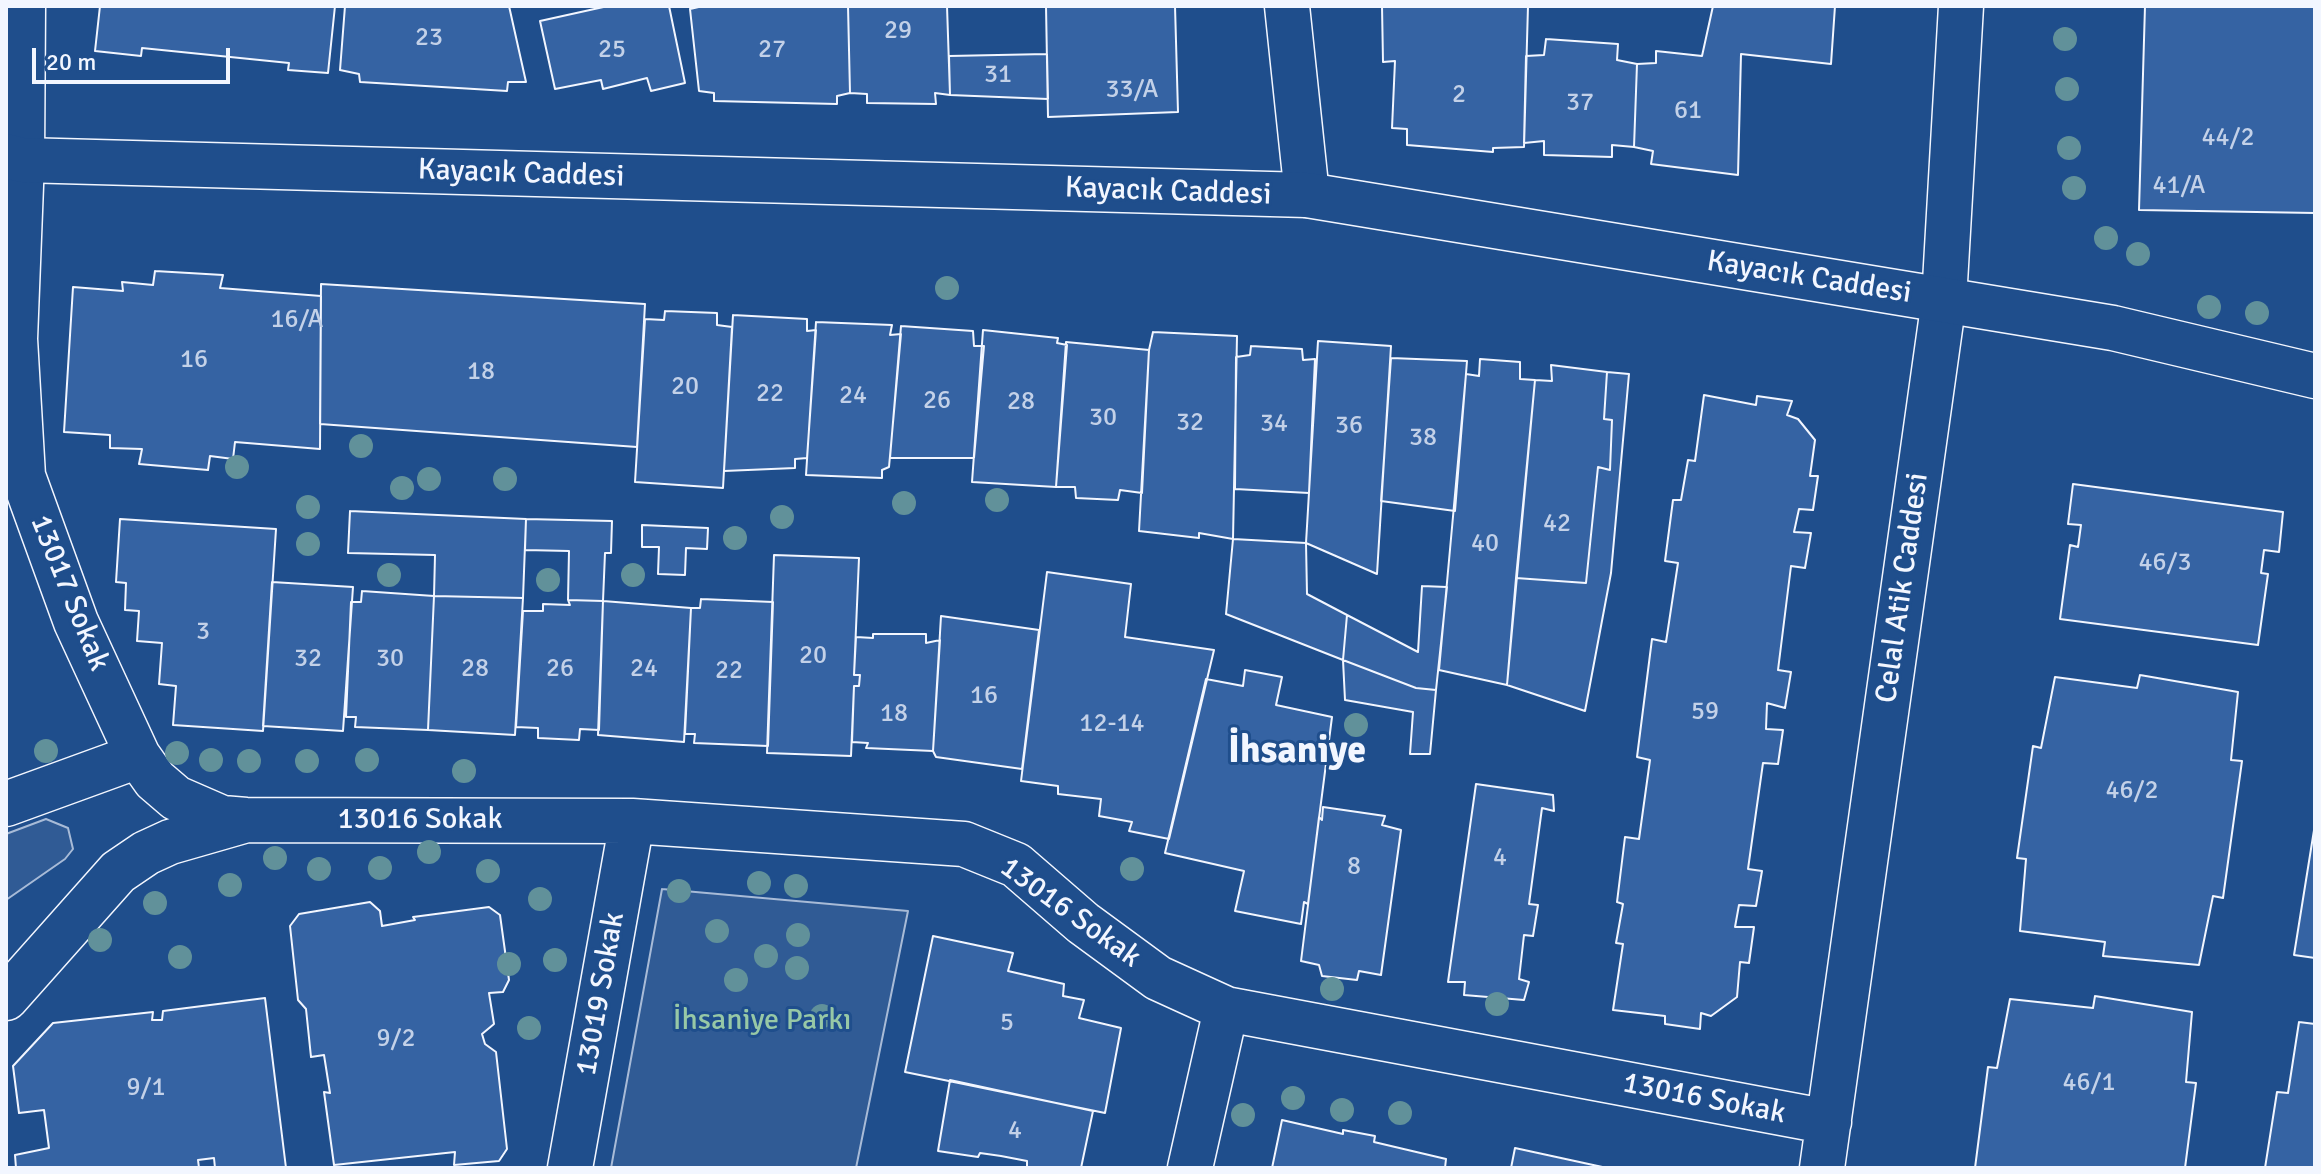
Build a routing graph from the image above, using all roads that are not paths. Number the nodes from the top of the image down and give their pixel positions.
1 (23, 6) edge
2 (1287, 6) edge
3 (1961, 6) edge
4 (14, 158) edge
5 (1307, 195) junction
6 (1944, 300) junction
7 (2315, 376) edge
8 (138, 756) junction
9 (6, 804) edge
10 (246, 820) junction
11 (632, 821) junction
12 (6, 998) edge
13 (1226, 1009) junction
14 (1829, 1122) junction
15 (570, 1168) edge
16 (1190, 1168) edge
17 (1822, 1168) edge

1 - 4 street, 13017 Sokak
2 - 5 street
3 - 6 street, Celal Atik Caddesi
4 - 5 street, Kayacık Caddesi
4 - 8 street, 13017 Sokak
5 - 6 street, Kayacık Caddesi
6 - 7 street, Kayacık Caddesi
6 - 14 street, Celal Atik Caddesi
8 - 9 street
8 - 10 street, 13017 Sokak
10 - 11 street, 13016 Sokak
10 - 12 street
11 - 13 street, 13016 Sokak
11 - 15 street, 13019 Sokak
13 - 14 street, 13016 Sokak
13 - 16 street
14 - 17 street, Celal Atik Caddesi

